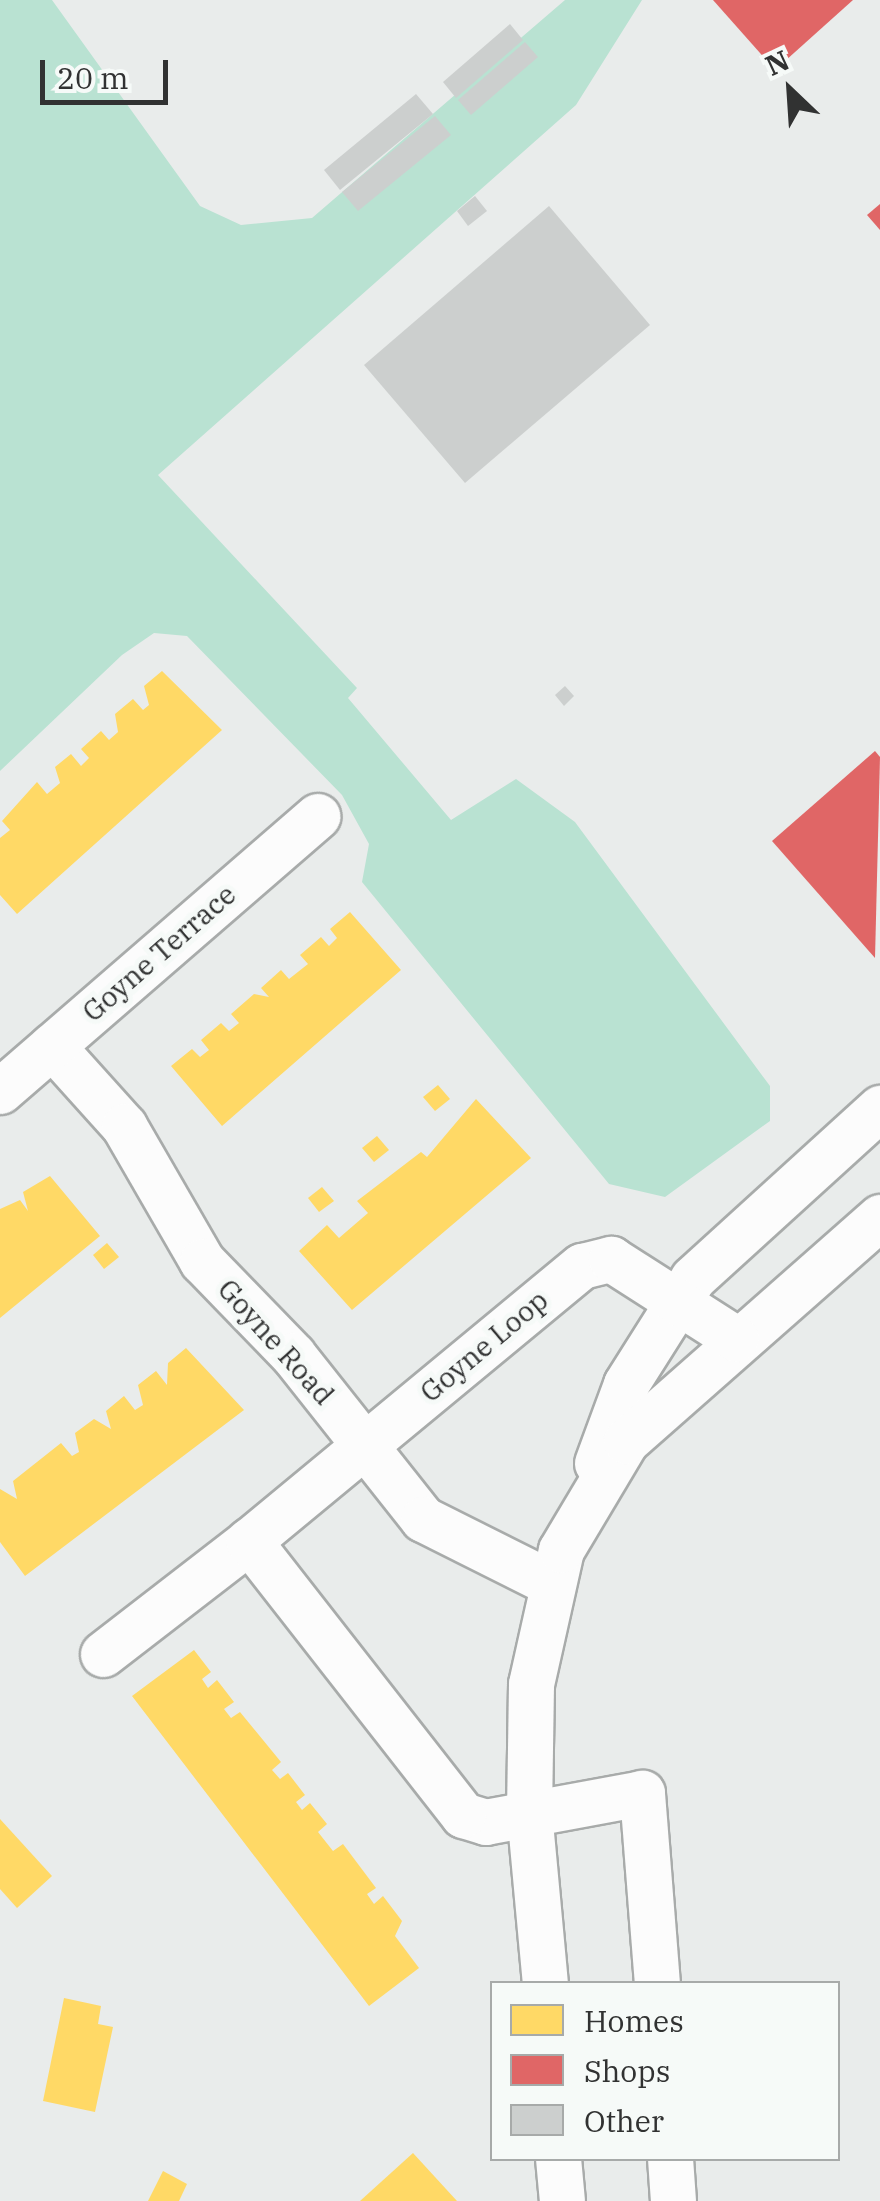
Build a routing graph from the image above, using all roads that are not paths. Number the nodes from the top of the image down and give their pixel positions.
1 (318, 816) dead end
2 (52, 1046) junction
3 (0, 1091) edge
4 (880, 1108) edge
5 (880, 1216) edge
6 (678, 1300) junction
7 (736, 1339) junction
8 (364, 1446) junction
9 (589, 1494) junction
10 (249, 1541) junction
11 (551, 1583) junction
12 (103, 1654) dead end
13 (529, 1812) junction
14 (545, 1981) edge
15 (657, 1981) edge
16 (558, 2161) edge
17 (670, 2161) edge
18 (562, 2201) edge
19 (672, 2201) edge

1 - 2 street, Goyne Terrace
2 - 3 street, Goyne Terrace
2 - 8 street, Goyne Road
4 - 6 street
5 - 7 street
6 - 7 street, Goyne Loop
6 - 8 street, Goyne Loop
6 - 9 street
7 - 9 street
8 - 10 street, Goyne Loop
8 - 11 street, Goyne Road
9 - 11 street
10 - 12 street, Goyne Loop
10 - 13 street
11 - 13 street
13 - 14 street
13 - 15 street
16 - 18 street
17 - 19 street

